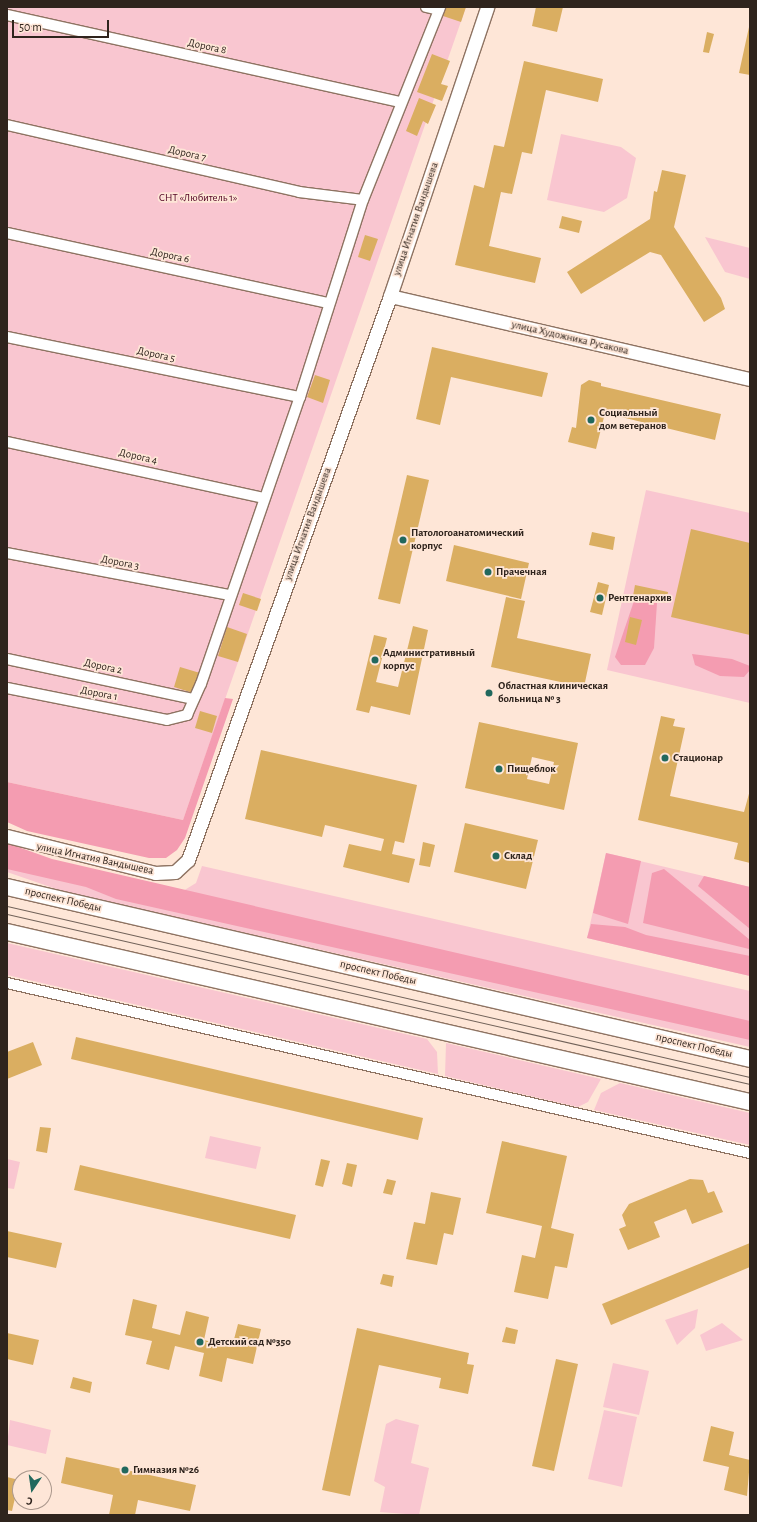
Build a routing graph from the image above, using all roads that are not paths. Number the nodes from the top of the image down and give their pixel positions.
1 (426, 7) edge
2 (487, 7) edge
3 (439, 8) edge
4 (7, 15) edge
5 (401, 102) junction
6 (7, 124) edge
7 (363, 200) junction
8 (7, 233) edge
9 (390, 296) junction
10 (328, 303) junction
11 (7, 337) edge
12 (750, 379) edge
13 (300, 397) junction
14 (7, 442) edge
15 (263, 498) junction
16 (7, 553) edge
17 (229, 595) junction
18 (7, 659) edge
19 (7, 688) edge
20 (194, 699) junction
21 (7, 836) edge
22 (7, 887) edge
23 (7, 932) edge
24 (7, 983) edge
25 (750, 1059) edge
26 (750, 1102) edge
27 (750, 1153) edge

1 - 3 street
2 - 9 street, улица Игнатия Вандышева
3 - 5 street
4 - 5 street, Дорога 8
5 - 7 street
6 - 7 street, Дорога 7
7 - 10 street
8 - 10 street, Дорога 6
9 - 12 street, улица Художника Русакова
9 - 21 street, улица Игнатия Вандышева
10 - 13 street
11 - 13 street, Дорога 5
13 - 15 street
14 - 15 street, Дорога 4
15 - 17 street
16 - 17 street, Дорога 3
17 - 20 street
18 - 20 street, Дорога 2
19 - 20 street, Дорога 1
22 - 25 main road, проспект Победы
23 - 26 main road
24 - 27 street

